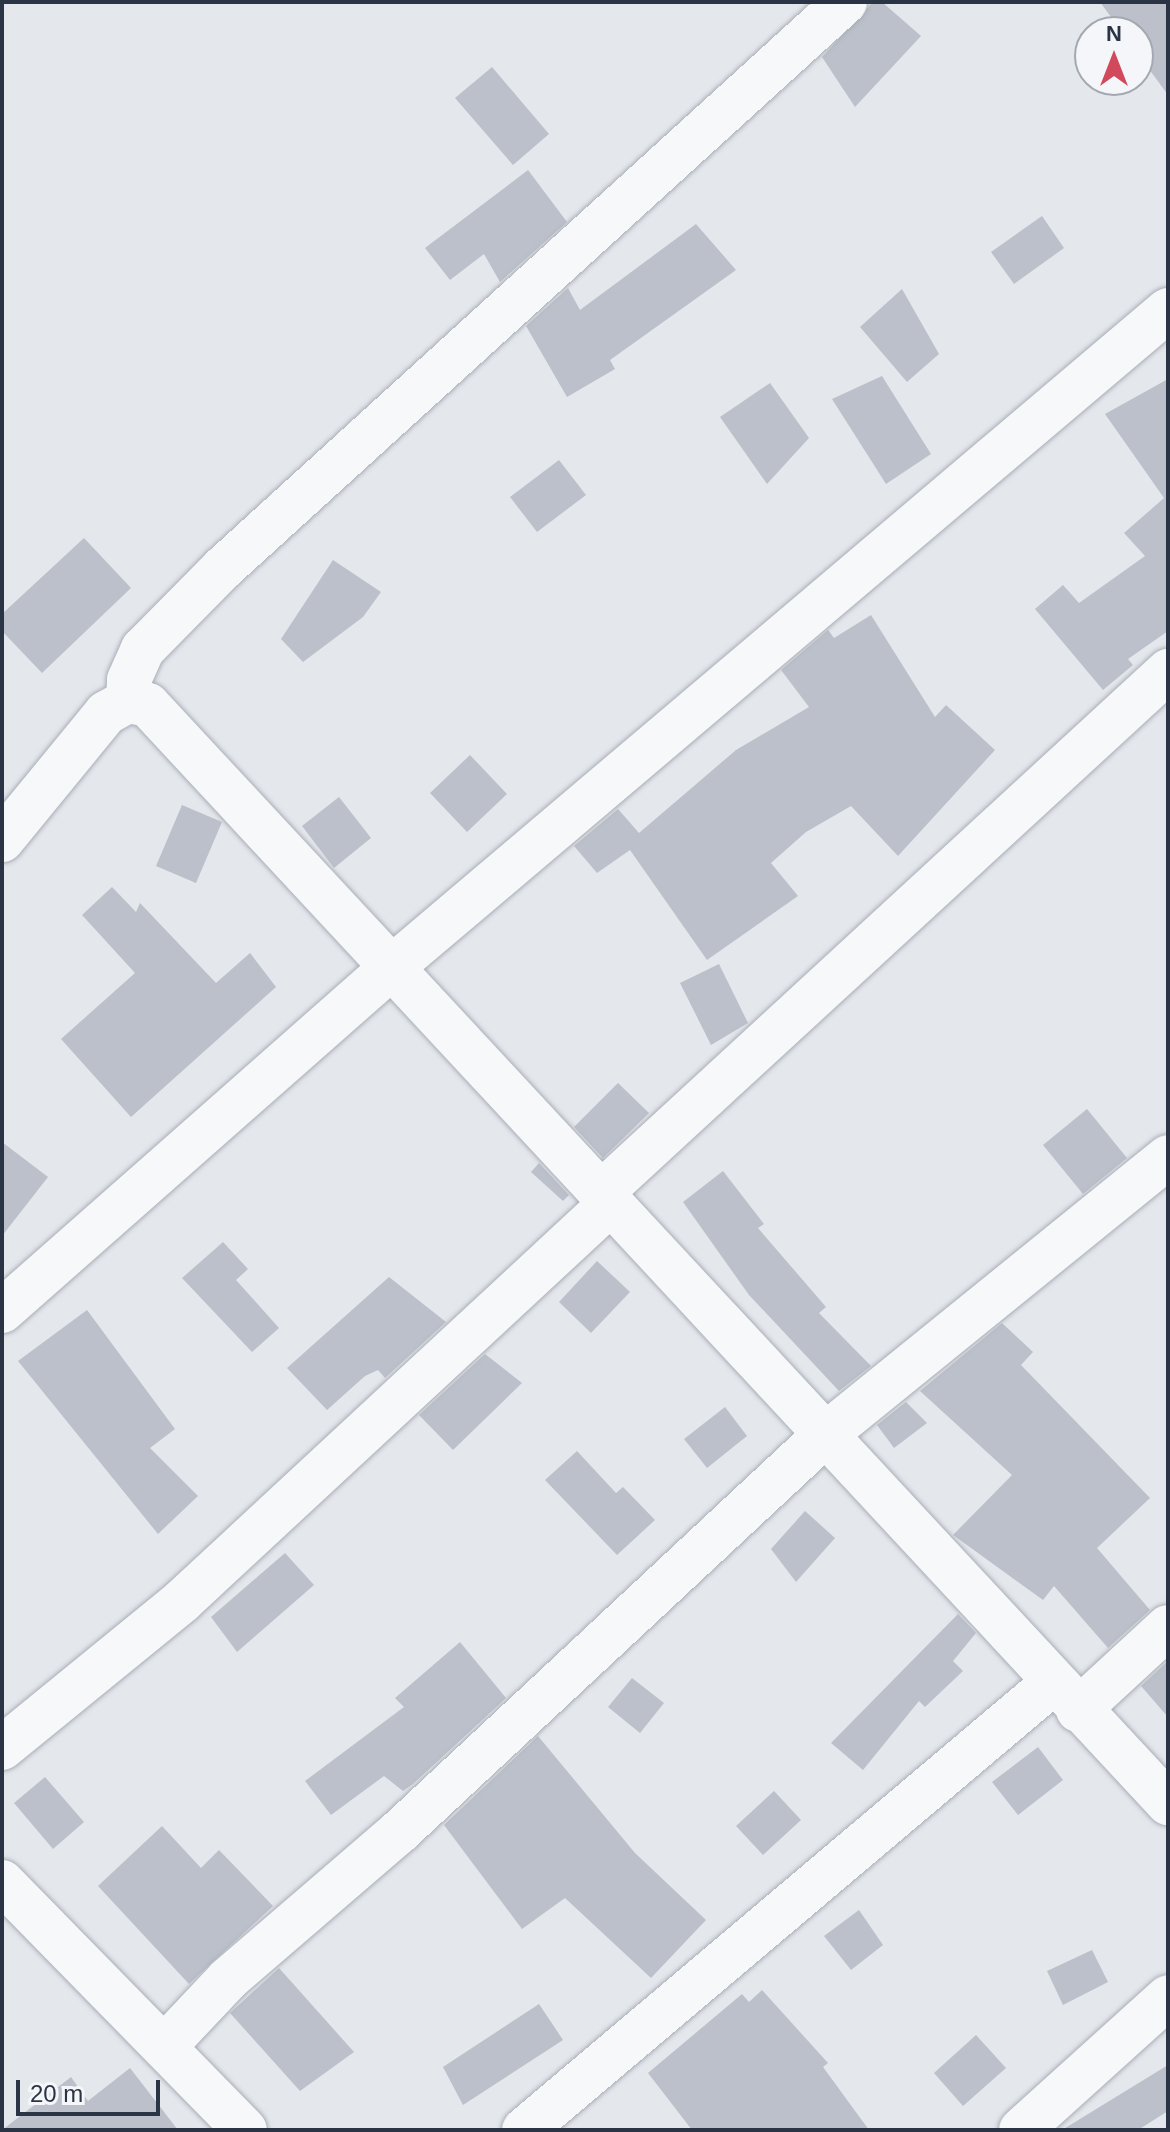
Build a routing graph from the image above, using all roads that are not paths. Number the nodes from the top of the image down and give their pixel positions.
1 (845, 2) edge
2 (1168, 310) edge
3 (1168, 671) edge
4 (128, 701) junction
5 (2, 840) edge
6 (391, 968) junction
7 (1168, 1157) edge
8 (606, 1198) junction
9 (2, 1311) edge
10 (826, 1434) junction
11 (1168, 1627) edge
12 (1065, 1697) junction
13 (2, 1748) edge
14 (1168, 1803) edge
15 (2, 1882) edge
16 (1168, 1997) edge
17 (164, 2047) junction
18 (245, 2130) edge
19 (524, 2130) edge
20 (1021, 2130) edge

1 - 4 street
2 - 6 street
3 - 8 street
4 - 5 street
4 - 6 street
6 - 8 street
6 - 9 street
7 - 10 street
8 - 10 street
8 - 13 street
10 - 12 street
10 - 17 street
11 - 12 street
12 - 14 street
12 - 19 street
15 - 17 street
16 - 20 street
17 - 18 street

